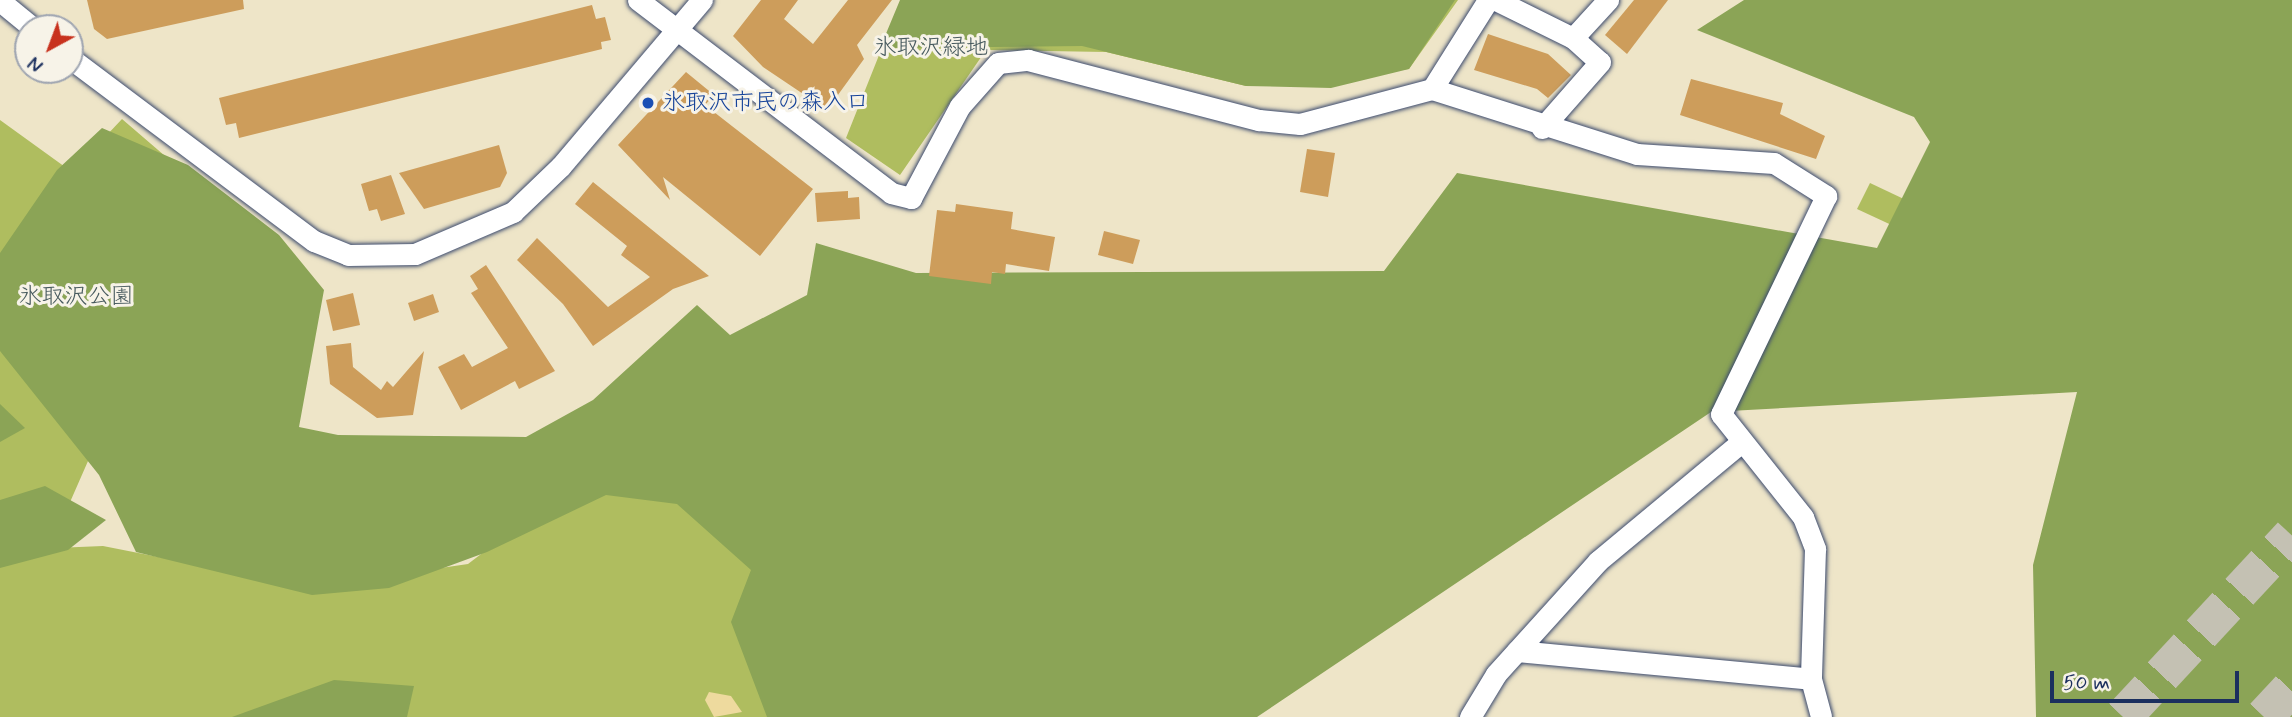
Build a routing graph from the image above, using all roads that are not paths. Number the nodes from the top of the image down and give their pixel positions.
1 (638, 0) edge
2 (702, 0) edge
3 (1488, 0) edge
4 (1496, 0) edge
5 (1608, 0) edge
6 (0, 1) edge
7 (16, 14) edge
8 (677, 29) junction
9 (1573, 38) junction
10 (84, 68) edge
11 (1432, 89) junction
12 (1542, 128) junction
13 (1740, 443) junction
14 (1517, 651) junction
15 (1811, 679) junction
16 (1470, 717) edge
17 (1821, 717) edge

1 - 8 street
2 - 8 street
3 - 11 street
4 - 9 street
5 - 9 street
6 - 7 street
8 - 10 street
8 - 11 street
9 - 12 street
11 - 12 street
12 - 13 street
13 - 14 street
13 - 15 street
14 - 15 street
14 - 16 street
15 - 17 street

